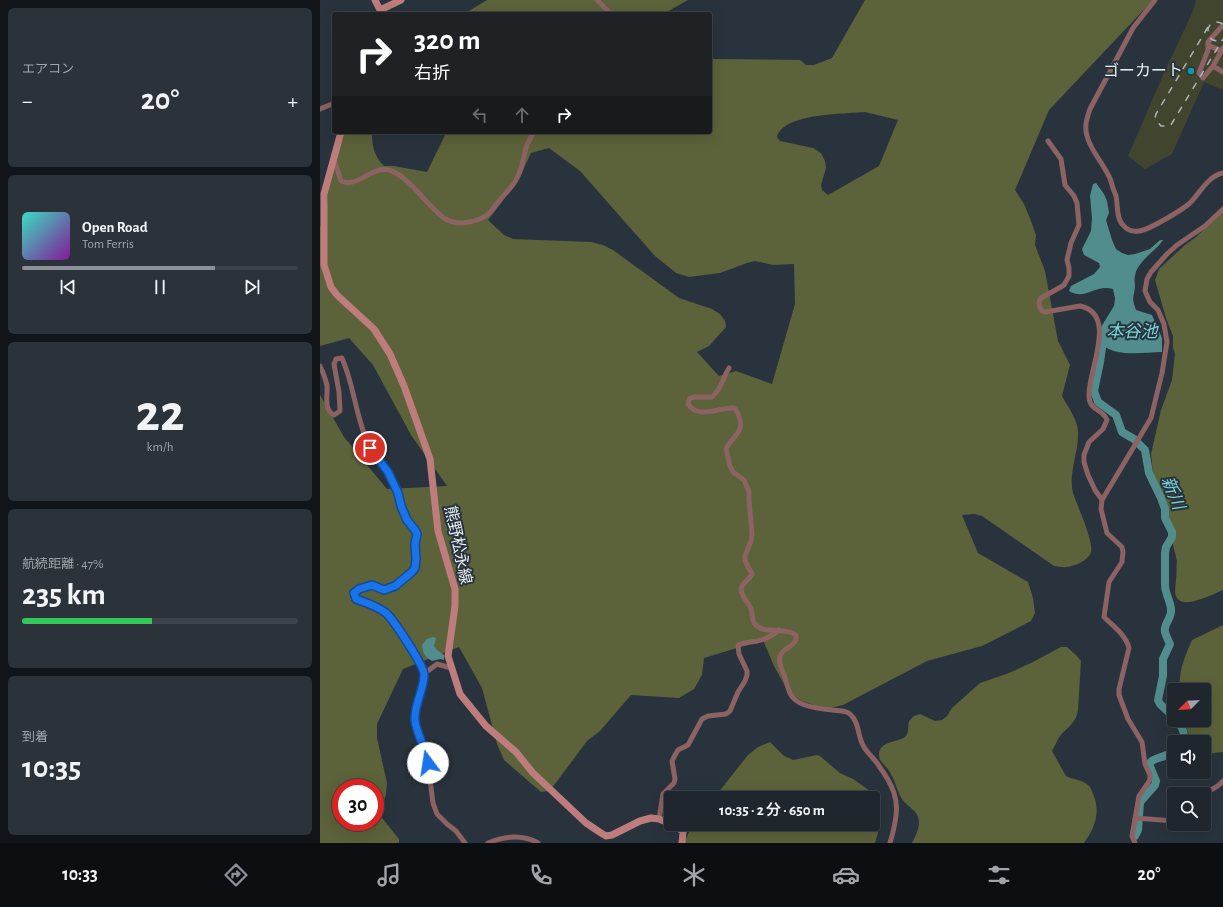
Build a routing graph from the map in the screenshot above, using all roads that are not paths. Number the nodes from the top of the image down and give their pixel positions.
1 (375, 0) edge
2 (401, 0) edge
3 (597, 0) edge
4 (1155, 0) edge
5 (380, 12) edge
6 (608, 12) edge
7 (1223, 25) edge
8 (1208, 45) junction
9 (1222, 49) edge
10 (1213, 66) junction
11 (1223, 72) edge
12 (332, 104) dead end
13 (320, 109) edge
14 (340, 134) edge
15 (533, 134) edge
16 (1048, 141) dead end
17 (334, 158) junction
18 (1223, 173) edge
19 (322, 194) edge
20 (1223, 209) edge
21 (322, 216) edge
22 (322, 239) edge
23 (320, 366) edge
24 (729, 368) dead end
25 (1102, 500) junction
26 (779, 630) junction
27 (451, 668) junction
28 (425, 673) junction
29 (1223, 781) edge
30 (1211, 790) edge
31 (659, 819) junction
32 (1138, 819) junction
33 (1167, 821) edge
34 (465, 843) edge
35 (488, 843) edge
36 (538, 843) edge
37 (682, 843) edge
38 (890, 843) edge
39 (1136, 843) edge

1 - 5 main road
2 - 5 main road
3 - 6 street
4 - 18 street
7 - 8 street
8 - 9 street
8 - 10 street
9 - 10 street
10 - 11 street
12 - 13 street
14 - 17 main road, 熊野松永線
15 - 17 street
16 - 25 street
17 - 19 main road, 熊野松永線
19 - 21 main road, 熊野松永線
20 - 25 street
21 - 22 main road, 熊野松永線
22 - 27 main road, 熊野松永線
23 - 28 street
24 - 26 street
25 - 32 street
26 - 31 street
26 - 38 street
27 - 28 street
27 - 31 main road, 熊野松永線
28 - 34 street
29 - 30 street
31 - 37 main road, 熊野松永線
32 - 33 street
32 - 39 street
35 - 36 street

